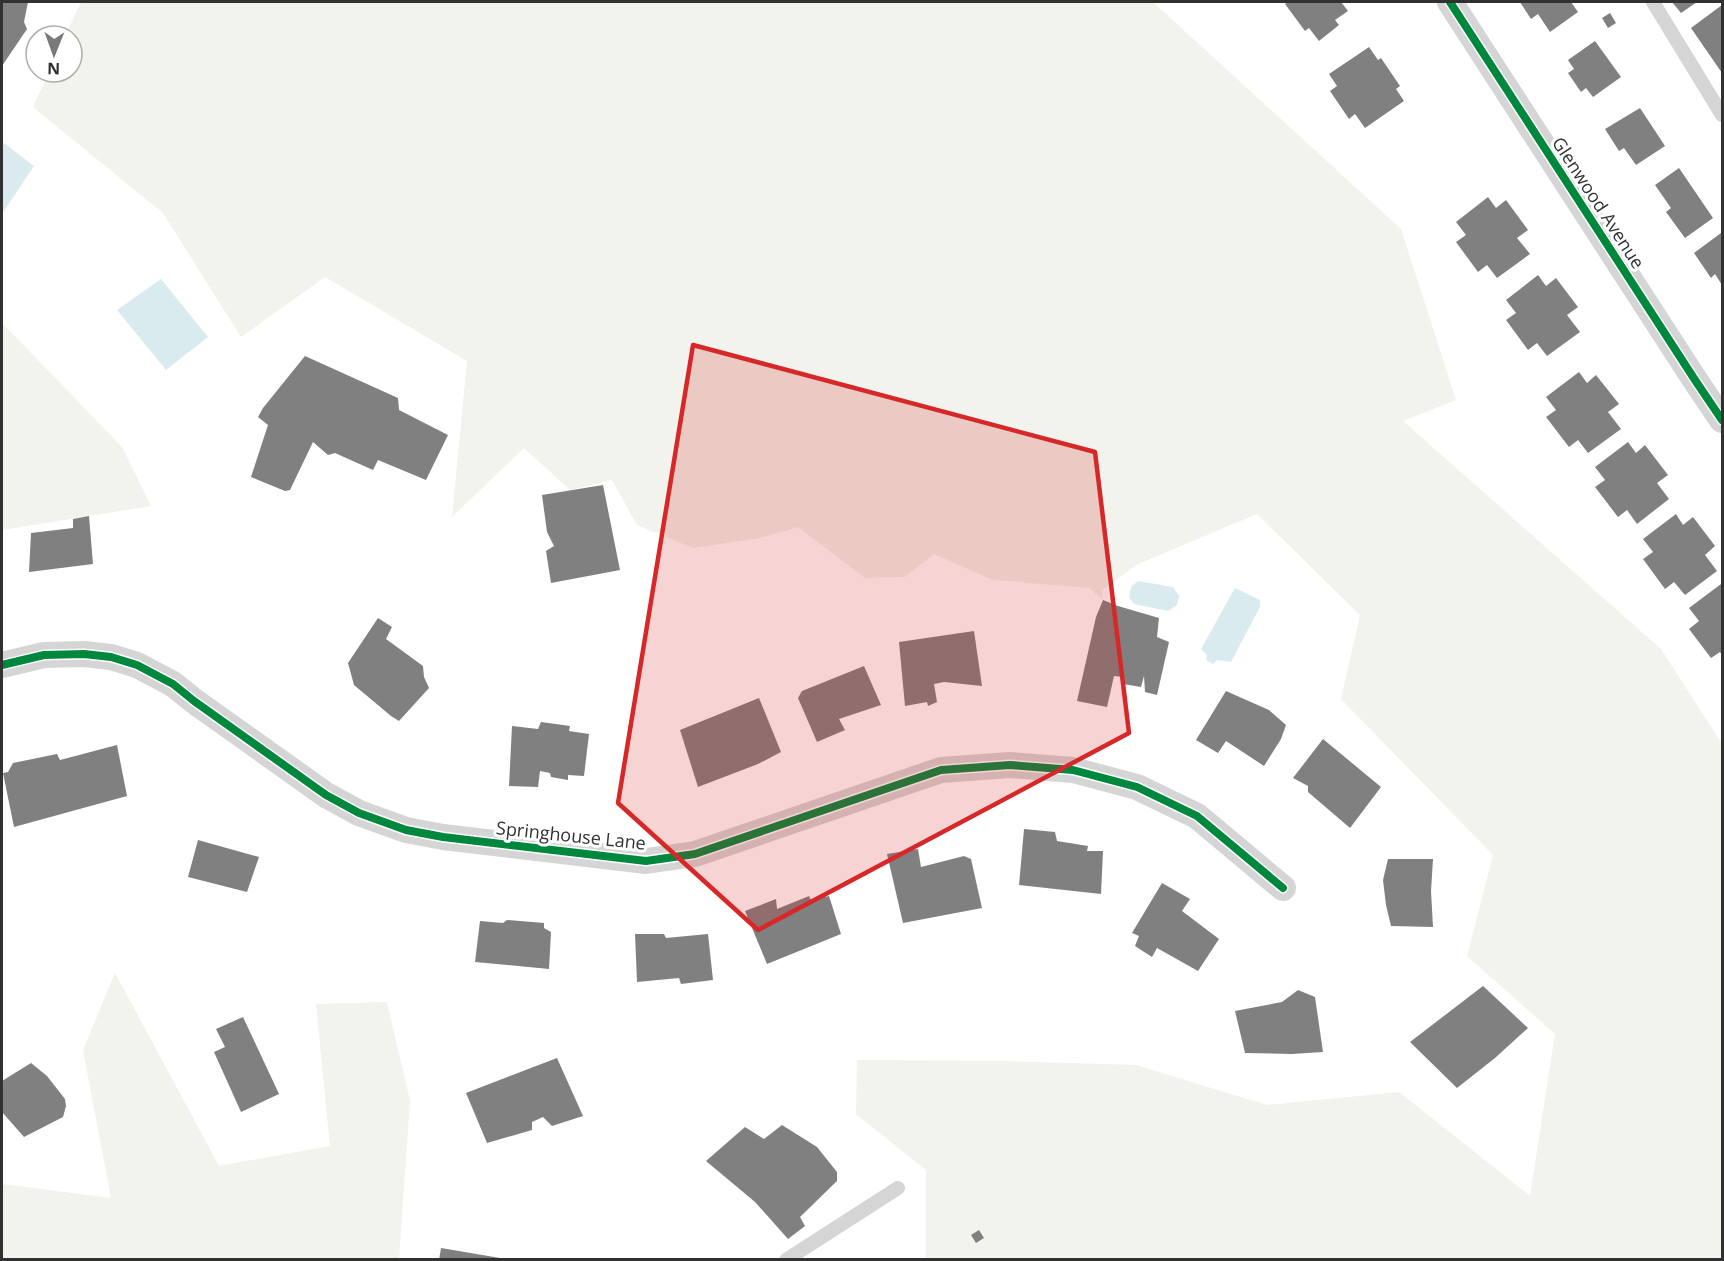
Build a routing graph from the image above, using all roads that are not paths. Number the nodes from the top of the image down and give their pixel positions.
1 (1450, 2) edge
2 (1653, 2) edge
3 (1722, 115) edge
4 (1722, 420) edge
5 (2, 665) edge
6 (1283, 888) dead end
7 (898, 1188) dead end
8 (786, 1260) edge

1 - 4 street, Glenwood Avenue
2 - 3 lane
5 - 6 street, Springhouse Lane
7 - 8 lane

